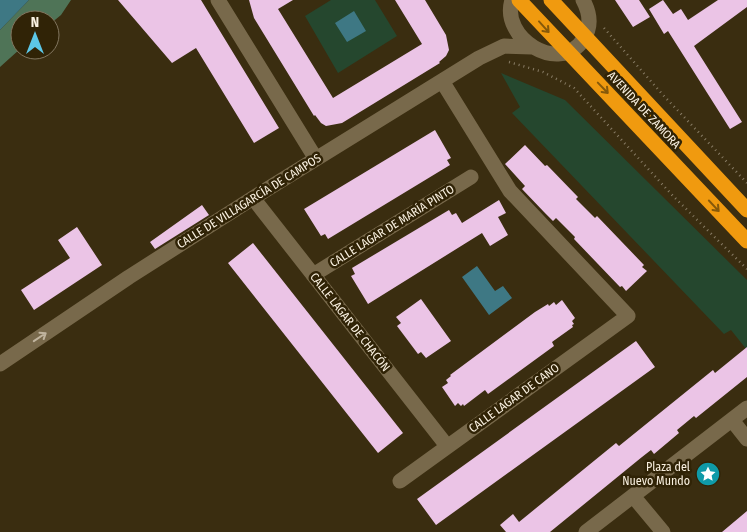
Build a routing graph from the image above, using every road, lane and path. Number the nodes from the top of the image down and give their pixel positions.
1 (218, 0) edge
2 (512, 0) edge
3 (519, 0) edge
4 (551, 0) edge
5 (587, 5) edge
6 (512, 18) junction
7 (604, 28) dead end
8 (585, 37) junction
9 (532, 47) junction
10 (504, 53) junction
11 (568, 53) junction
12 (442, 81) junction
13 (316, 159) junction
14 (471, 176) dead end
15 (747, 183) edge
16 (253, 198) junction
17 (747, 210) edge
18 (747, 241) edge
19 (747, 269) edge
20 (313, 274) junction
21 (0, 364) edge
22 (747, 408) edge
23 (732, 420) junction
24 (747, 439) edge
25 (448, 446) junction
26 (400, 481) dead end
27 (633, 496) junction
28 (586, 532) edge
29 (663, 532) edge

1 - 13 street
2 - 6 street
3 -> 11 highway, AVENIDA DE ZAMORA
4 - 8 highway, AVENIDA DE ZAMORA
5 - 8 street
6 - 9 street
6 - 10 street
7 - 15 path, AVENIDA DE ZAMORA
8 - 11 street
8 - 17 highway, AVENIDA DE ZAMORA
9 - 10 street, CALLE DE VILLAGARCÍA DE CAMPOS
9 - 11 street, CALLE DE VILLAGARCÍA DE CAMPOS
10 - 12 street, CALLE DE VILLAGARCÍA DE CAMPOS
10 - 19 path
11 -> 18 highway, AVENIDA DE ZAMORA
12 - 13 street, CALLE DE VILLAGARCÍA DE CAMPOS
12 - 25 street, CALLE LAGAR DE CANO
13 - 16 street, CALLE DE VILLAGARCÍA DE CAMPOS
14 - 20 street, CALLE LAGAR DE MARÍA PINTO
16 - 20 street, CALLE LAGAR DE CHACÓN
21 -> 16 street, CALLE DE VILLAGARCÍA DE CAMPOS
20 - 25 street, CALLE LAGAR DE CHACÓN
22 - 23 street
23 - 24 street
23 - 27 street
25 - 26 street, CALLE LAGAR DE CANO
27 - 28 street
27 - 29 street

